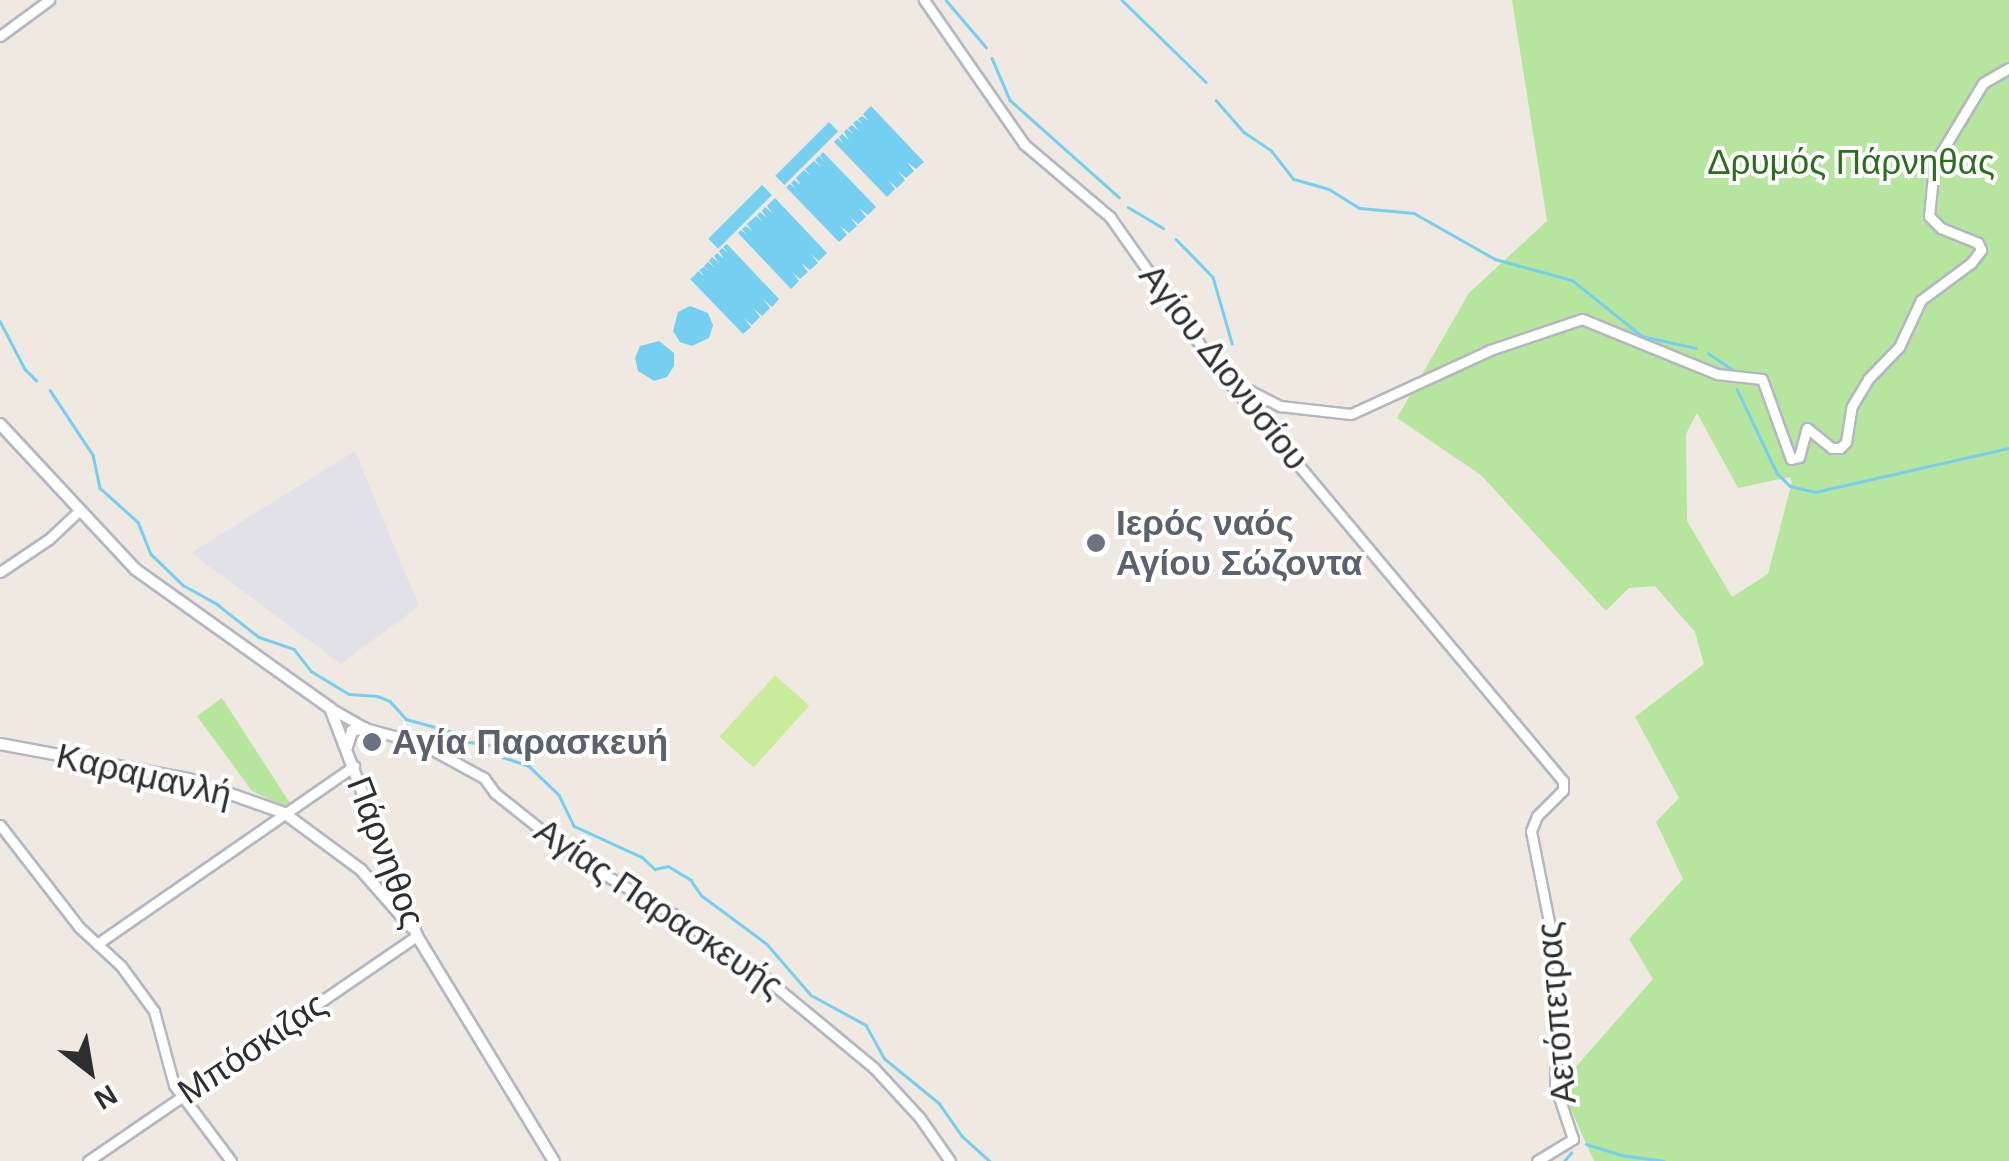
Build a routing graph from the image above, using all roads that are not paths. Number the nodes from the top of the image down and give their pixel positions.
1 (49, 0) edge
2 (924, 0) edge
3 (0, 36) edge
4 (2009, 68) edge
5 (1228, 380) junction
6 (1265, 400) junction
7 (1258, 413) junction
8 (0, 424) edge
9 (80, 510) junction
10 (0, 572) edge
11 (330, 708) junction
12 (365, 728) junction
13 (0, 744) edge
14 (346, 748) junction
15 (354, 766) junction
16 (1563, 782) joint
17 (284, 813) junction
18 (0, 825) edge
19 (417, 936) junction
20 (97, 944) junction
21 (183, 1096) junction
22 (88, 1161) edge
23 (232, 1161) edge
24 (554, 1161) edge
25 (950, 1161) edge
26 (1537, 1161) edge

1 - 3 street
2 - 5 street, Αγίου Διονυσίου
4 - 6 street
5 - 6 street
5 - 7 street, Αγίου Διονυσίου
6 - 7 street
7 - 16 street, Αγίου Διονυσίου
8 - 9 main road
9 - 10 street
9 - 11 main road
11 - 12 street, Αγίας Παρασκευής
11 - 14 main road, Πάρνηθος
12 - 14 main road
12 - 25 street, Αγίας Παρασκευής
13 - 17 main road, Καραμανλή
14 - 15 main road, Πάρνηθος
15 - 17 street
15 - 19 main road, Πάρνηθος
16 - 26 street, Αετόπετρας
17 - 19 main road, Καραμανλή
17 - 20 street
18 - 20 street
19 - 21 street, Μπόσκιζας
19 - 24 main road, Πάρνηθος
20 - 21 street
21 - 22 street, Μπόσκιζας
21 - 23 street

